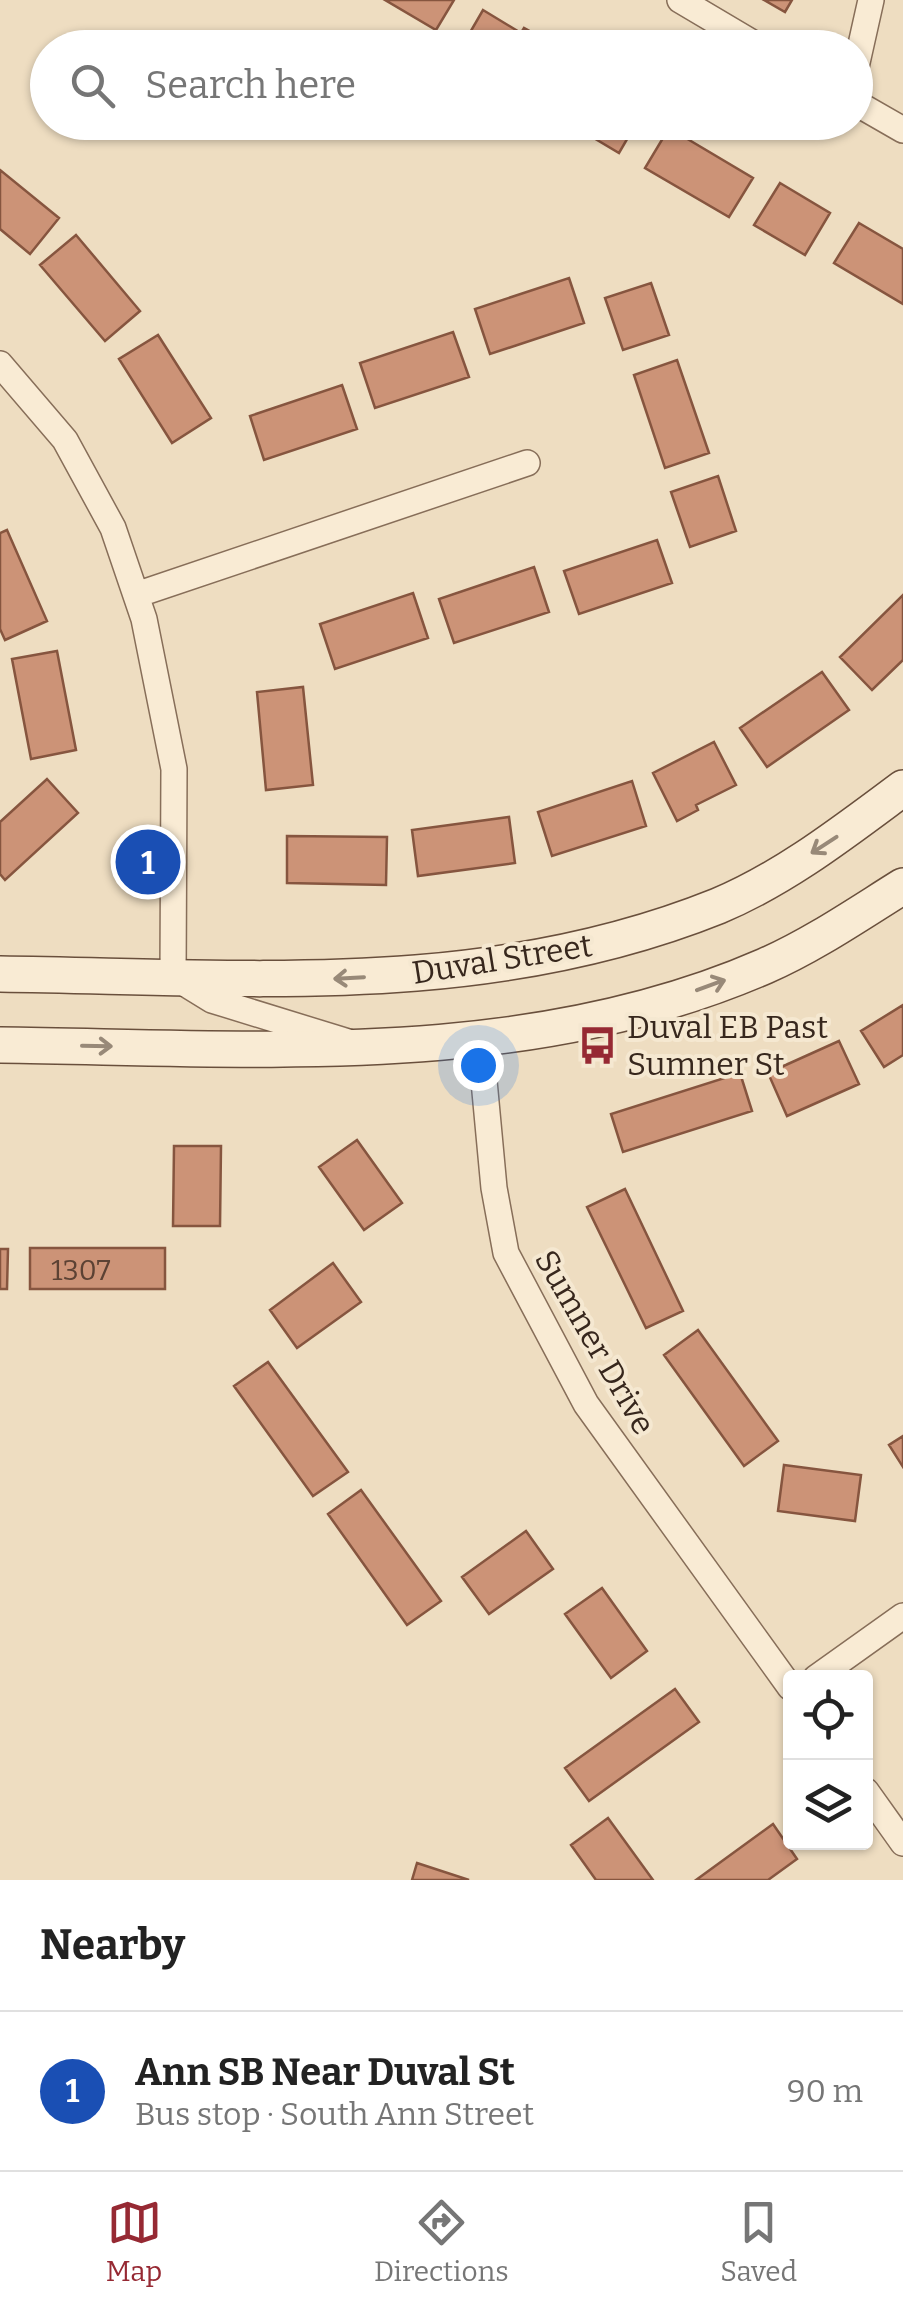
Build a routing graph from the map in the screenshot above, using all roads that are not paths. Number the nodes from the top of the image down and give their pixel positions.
1 (680, 0) edge
2 (871, 0) edge
3 (731, 30) edge
4 (864, 30) edge
5 (873, 113) edge
6 (903, 130) edge
7 (0, 364) edge
8 (527, 463) dead end
9 (136, 595) junction
10 (903, 788) edge
11 (903, 886) edge
12 (0, 974) edge
13 (173, 976) junction
14 (480, 1038) junction
15 (0, 1045) edge
16 (359, 1046) junction
17 (903, 1616) edge
18 (827, 1670) edge
19 (783, 1677) edge
20 (873, 1801) edge
21 (903, 1843) edge

1 - 3 street
2 - 4 street
5 - 6 street
7 - 9 street
8 - 9 street
9 - 13 street
10 -> 13 street, Duval Street
14 -> 11 street
12 - 13 street, Duval Street
13 - 16 street
14 - 16 street
14 - 19 street, Sumner Drive
15 -> 16 street
17 - 18 street
20 - 21 street

